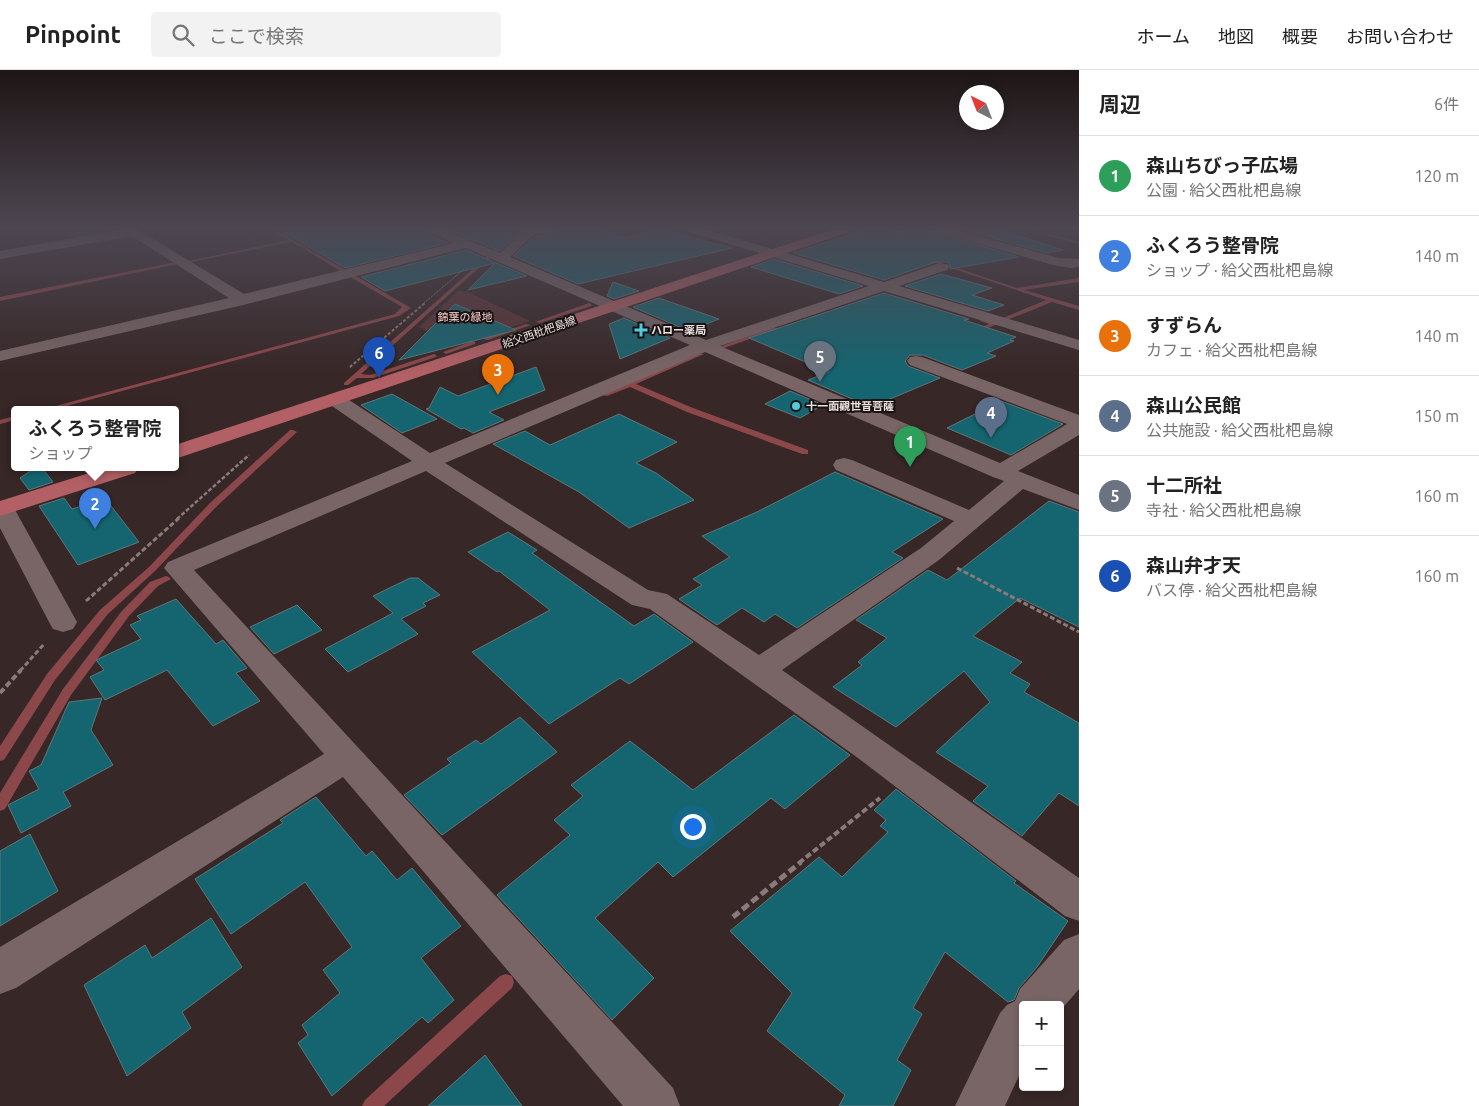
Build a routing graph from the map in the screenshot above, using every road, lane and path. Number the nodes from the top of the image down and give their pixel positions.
1 (207, 277) edge
2 (333, 277) edge
3 (464, 277) edge
4 (546, 277) edge
5 (700, 277) edge
6 (857, 277) edge
7 (912, 277) edge
8 (886, 286) junction
9 (243, 300) junction
10 (616, 306) junction
11 (1079, 345) edge
12 (703, 346) junction
13 (0, 356) edge
14 (916, 361) dead end
15 (350, 367) dead end
16 (336, 400) junction
17 (268, 422) junction
18 (1079, 422) edge
19 (1079, 426) edge
20 (179, 451) edge
21 (428, 462) junction
22 (844, 465) dead end
23 (117, 471) edge
24 (1010, 476) junction
25 (1079, 502) edge
26 (2, 505) edge
27 (972, 520) junction
28 (930, 554) junction
29 (63, 622) junction
30 (1079, 632) edge
31 (760, 670) junction
32 (0, 692) edge
33 (347, 757) junction
34 (907, 775) junction
35 (1079, 902) edge
36 (733, 917) dead end
37 (1079, 955) edge
38 (0, 972) edge
39 (1039, 1001) edge
40 (1019, 1025) edge
41 (655, 1106) edge
42 (980, 1106) edge

1 - 9 street
2 - 9 street
3 - 15 path
4 - 10 street
5 - 10 main road, 給父西枇杷島線
6 - 8 street
7 - 8 street
8 - 11 street
8 - 12 street
9 - 13 street
10 - 12 street
10 - 16 main road, 給父西枇杷島線
12 - 21 street
12 - 24 street
14 - 18 street
16 - 17 main road, 給父西枇杷島線
16 - 21 street
17 - 20 main road, 給父西枇杷島線
17 - 29 path
19 - 24 street
21 - 31 street
21 - 33 street
22 - 27 street
23 - 26 main road
24 - 25 street
24 - 27 street
26 - 29 street
27 - 28 street
28 - 30 path
28 - 31 street
29 - 32 path
31 - 34 street
33 - 38 street
33 - 41 street
34 - 35 street
34 - 36 path
37 - 39 street
40 - 42 street

